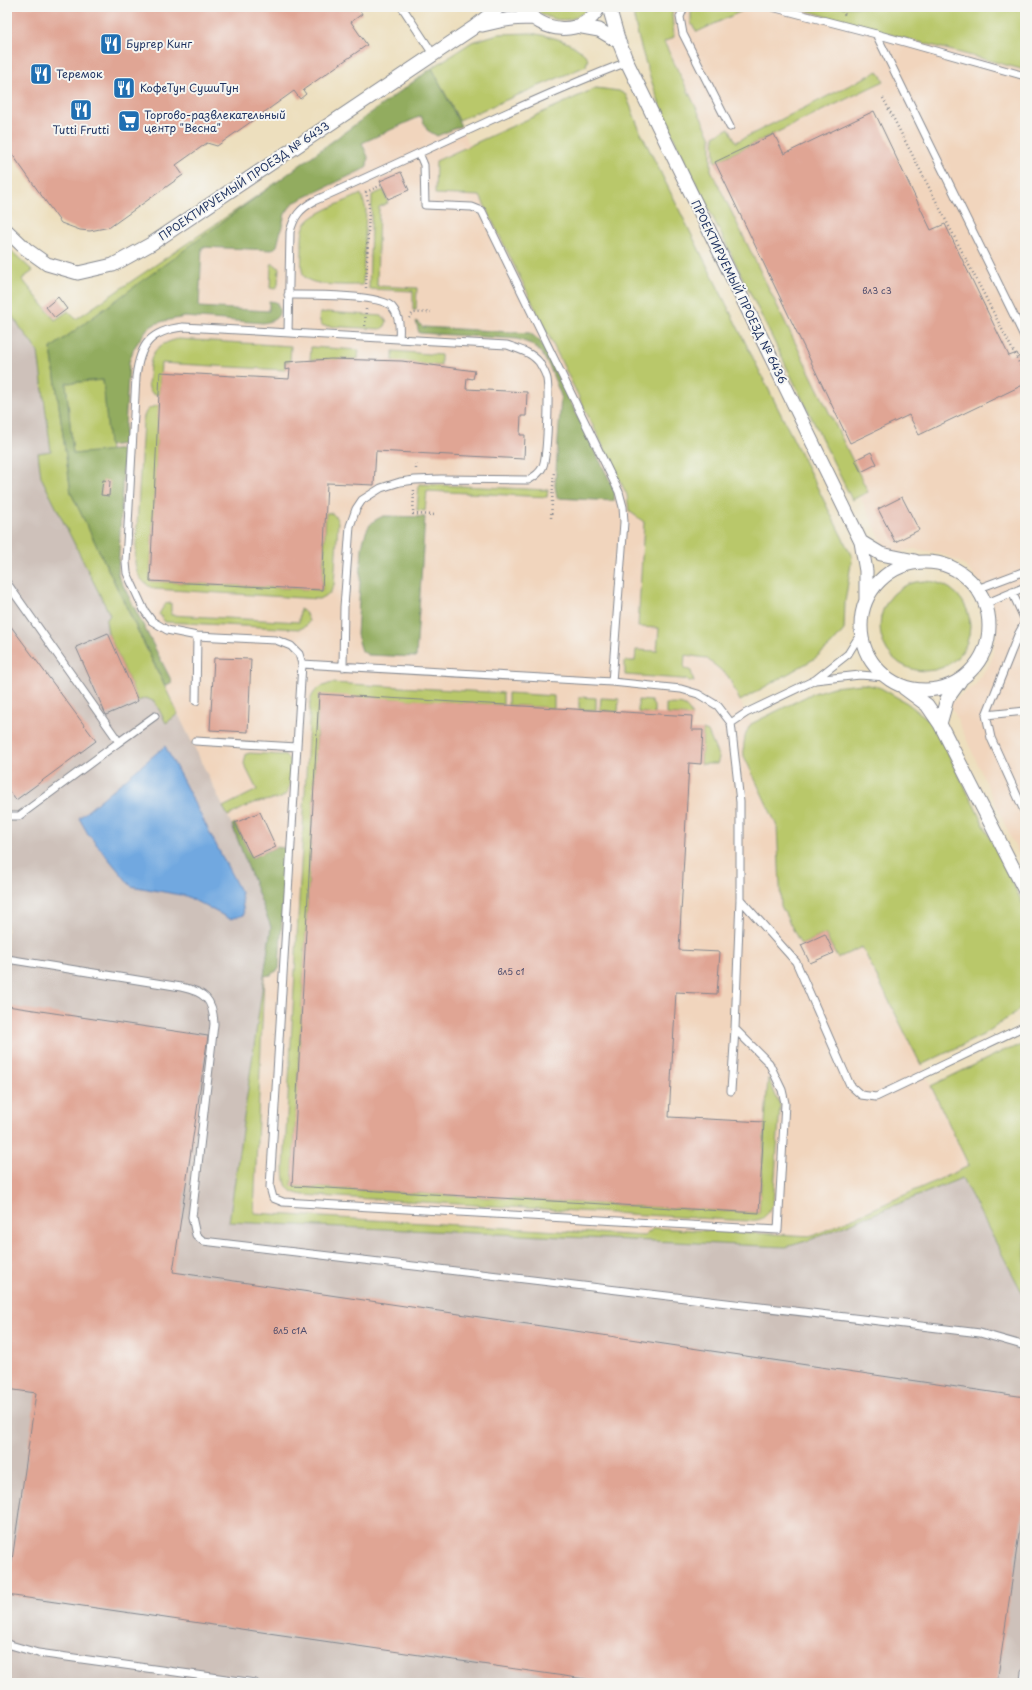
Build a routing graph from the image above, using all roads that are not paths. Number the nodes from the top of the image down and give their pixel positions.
1 (402, 7) edge
2 (499, 7) edge
3 (523, 7) edge
4 (599, 7) edge
5 (609, 7) edge
6 (684, 7) edge
7 (772, 7) edge
8 (532, 18) junction
9 (577, 26) junction
10 (473, 28) junction
11 (876, 34) junction
12 (619, 42) junction
13 (433, 54) junction
14 (628, 62) junction
15 (1025, 76) edge
16 (730, 127) dead end
17 (419, 153) junction
18 (7, 231) edge
19 (288, 295) junction
20 (288, 333) junction
21 (1025, 338) edge
22 (399, 339) junction
23 (860, 542) junction
24 (918, 562) junction
25 (1025, 570) edge
26 (7, 583) edge
27 (1025, 587) edge
28 (977, 589) junction
29 (1012, 592) junction
30 (866, 600) junction
31 (985, 604) junction
32 (1025, 621) edge
33 (861, 633) junction
34 (197, 636) junction
35 (302, 664) junction
36 (342, 667) junction
37 (885, 676) junction
38 (962, 679) junction
39 (815, 680) junction
40 (612, 682) junction
41 (899, 685) junction
42 (196, 701) dead end
43 (1025, 711) edge
44 (986, 715) junction
45 (155, 716) dead end
46 (731, 723) junction
47 (940, 724) junction
48 (195, 741) dead end
49 (119, 742) junction
50 (297, 747) junction
51 (1025, 813) edge
52 (7, 816) edge
53 (1025, 891) edge
54 (740, 899) junction
55 (7, 959) edge
56 (1025, 1026) edge
57 (735, 1029) junction
58 (731, 1091) dead end
59 (1025, 1347) edge
60 (7, 1644) edge
61 (1025, 1673) edge
62 (254, 1683) edge
63 (1024, 1683) edge

1 - 13 lane
2 - 10 street
3 - 8 street
4 - 9 street
5 - 12 street, ПРОЕКТИРУЕМЫЙ ПРОЕЗД № 6436
6 - 16 lane
7 - 11 lane
8 - 9 street
8 - 10 street
9 - 12 street
10 - 13 street, ПРОЕКТИРУЕМЫЙ ПРОЕЗД № 6433
11 - 15 lane
11 - 21 lane
12 - 14 street, ПРОЕКТИРУЕМЫЙ ПРОЕЗД № 6436
13 - 18 street, ПРОЕКТИРУЕМЫЙ ПРОЕЗД № 6433
14 - 17 lane
14 - 23 street, ПРОЕКТИРУЕМЫЙ ПРОЕЗД № 6436
17 - 19 lane
17 - 40 lane
19 - 20 lane
19 - 22 lane
20 - 22 lane
20 - 34 lane
22 - 36 lane
23 - 24 street
23 - 30 street, ПРОЕКТИРУЕМЫЙ ПРОЕЗД № 6436
24 - 28 street
24 - 30 street
25 - 28 lane
26 - 49 lane
27 - 29 lane
28 - 31 street
29 - 31 lane
29 - 32 lane
30 - 33 street
31 - 38 street
32 - 44 lane
33 - 37 street
33 - 39 lane
34 - 35 lane
34 - 42 lane
35 - 36 lane
35 - 50 lane
36 - 40 lane
37 - 39 lane
37 - 41 street
38 - 41 street
38 - 47 street
39 - 46 lane
40 - 46 lane
41 - 47 street
43 - 44 lane
44 - 51 lane
45 - 49 lane
46 - 54 lane
47 - 53 street
48 - 50 lane
49 - 52 lane
50 - 57 lane
54 - 56 lane
54 - 57 lane
55 - 59 lane
57 - 58 lane
60 - 62 lane
61 - 63 lane

